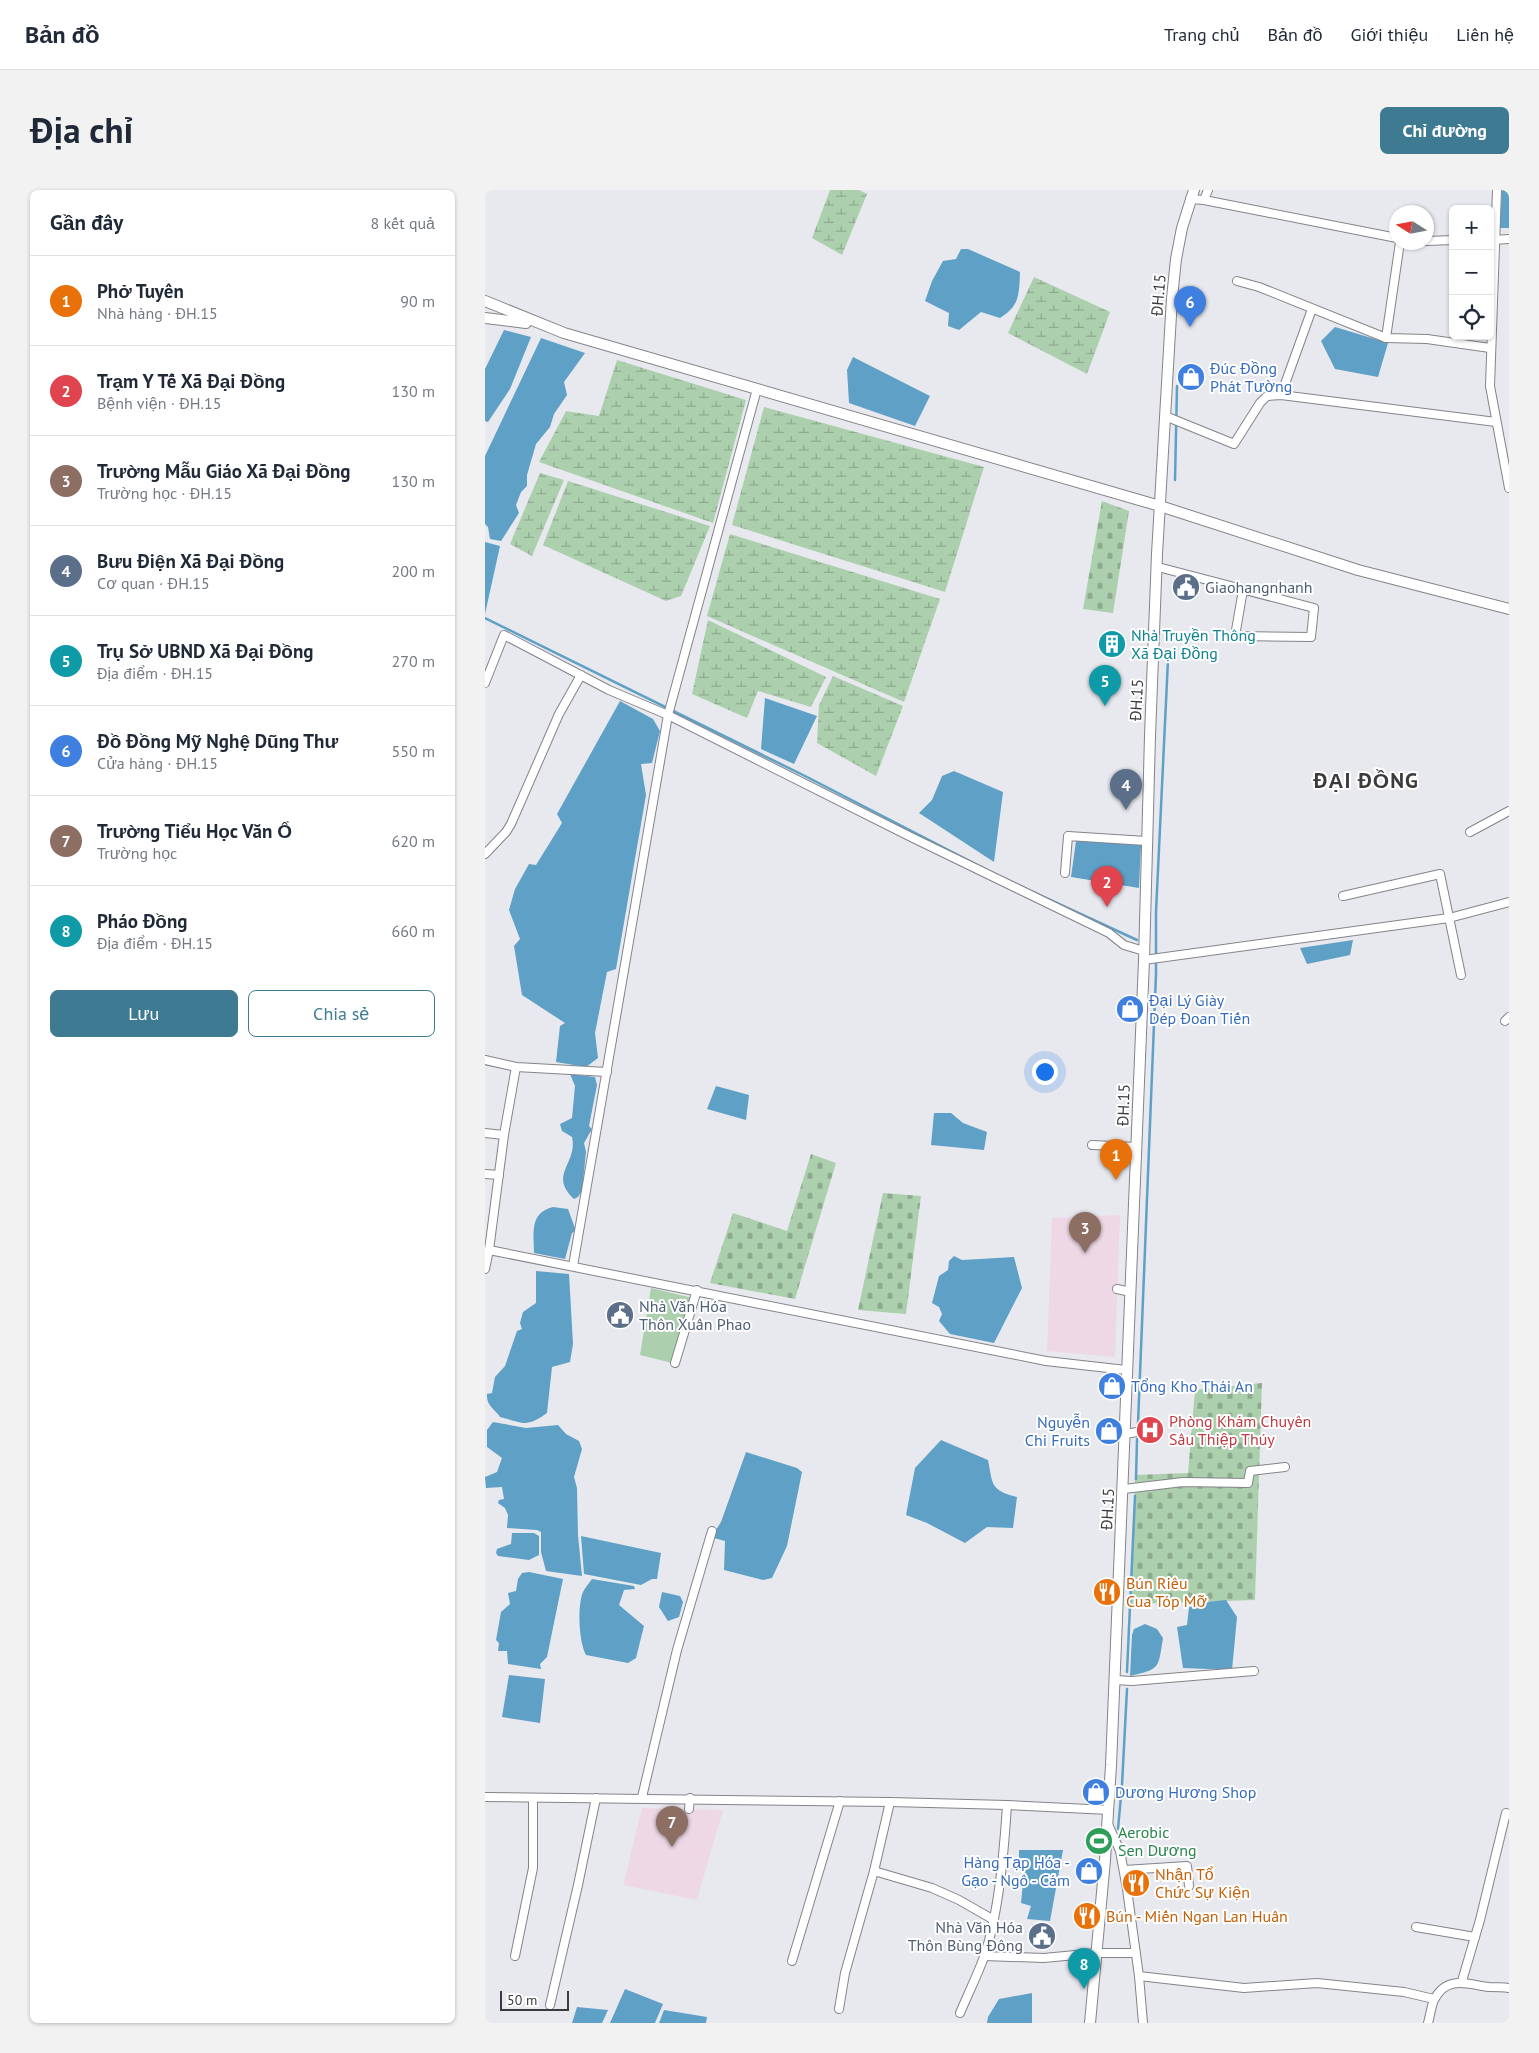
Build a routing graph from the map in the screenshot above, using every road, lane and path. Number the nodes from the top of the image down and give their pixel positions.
1 (1208, 190) edge
2 (1497, 190) edge
3 (1192, 194) edge
4 (1203, 200) junction
5 (1494, 228) edge
6 (1389, 236) edge
7 (1509, 239) edge
8 (1449, 240) edge
9 (1494, 240) edge
10 (1434, 241) edge
11 (1399, 250) edge
12 (1493, 250) edge
13 (1237, 280) dead end
14 (485, 300) edge
15 (1312, 309) junction
16 (485, 318) edge
17 (540, 324) junction
18 (1386, 338) junction
19 (1490, 348) junction
20 (757, 389) junction
21 (1281, 395) junction
22 (1165, 416) junction
23 (1496, 422) junction
24 (1509, 488) edge
25 (1160, 506) junction
26 (1158, 567) junction
27 (1243, 590) junction
28 (1509, 609) edge
29 (581, 675) junction
30 (485, 683) edge
31 (668, 715) junction
32 (1509, 811) edge
33 (1470, 832) dead end
34 (1147, 842) junction
35 (485, 854) edge
36 (1065, 873) dead end
37 (1343, 896) dead end
38 (1509, 902) edge
39 (1449, 918) junction
40 (1144, 956) junction
41 (1461, 975) dead end
42 (485, 1060) edge
43 (516, 1067) junction
44 (607, 1072) junction
45 (485, 1133) edge
46 (504, 1136) junction
47 (1092, 1145) dead end
48 (1137, 1147) junction
49 (485, 1174) edge
50 (499, 1175) junction
51 (485, 1216) edge
52 (494, 1218) junction
53 (489, 1250) junction
54 (573, 1266) junction
55 (485, 1269) edge
56 (1117, 1289) dead end
57 (697, 1290) junction
58 (1131, 1292) junction
59 (675, 1363) dead end
60 (1126, 1370) junction
61 (1143, 1431) dead end
62 (1125, 1434) junction
63 (1285, 1467) dead end
64 (1124, 1488) junction
65 (712, 1531) dead end
66 (1254, 1671) dead end
67 (1115, 1680) junction
68 (485, 1796) edge
69 (642, 1797) junction
70 (533, 1798) junction
71 (596, 1798) junction
72 (691, 1798) junction
73 (840, 1801) junction
74 (890, 1802) junction
75 (1007, 1805) junction
76 (689, 1809) dead end
77 (1109, 1810) junction
78 (1506, 1813) dead end
79 (1108, 1824) junction
80 (1124, 1870) junction
81 (874, 1871) junction
82 (1189, 1886) dead end
83 (993, 1920) junction
84 (1416, 1927) dead end
85 (1475, 1937) junction
86 (1096, 1953) junction
87 (1135, 1953) junction
88 (515, 1956) dead end
89 (984, 1956) junction
90 (792, 1961) dead end
91 (1139, 1976) junction
92 (1462, 1981) junction
93 (1509, 1988) edge
94 (1434, 1999) junction
95 (549, 2005) dead end
96 (839, 2009) dead end
97 (960, 2013) dead end
98 (1090, 2023) edge
99 (1143, 2023) edge
100 (1428, 2023) edge

1 - 4 street
2 - 5 street
3 - 4 street
3 - 22 main road, ĐH.15 / ĐH.15
4 - 6 street
7 - 9 street
8 - 10 street
11 - 18 street
12 - 19 street
13 - 15 street
14 - 17 main road
15 - 18 street
15 - 21 street
16 - 17 main road
17 - 20 main road
18 - 19 street
19 - 23 street
20 - 25 main road
20 - 31 street
21 - 22 street
21 - 23 street
22 - 25 main road, ĐH.15 / ĐH.15
23 - 24 street
25 - 26 main road, ĐH.15 / ĐH.15
25 - 28 main road
26 - 27 street
26 - 34 main road, ĐH.15 / ĐH.15
27 - 27 street
29 - 30 street
29 - 31 street
29 - 35 street
31 - 40 street
31 - 44 street
32 - 33 street
34 - 36 street
34 - 40 main road, ĐH.15 / ĐH.15
37 - 39 street
38 - 39 street
39 - 40 street
39 - 41 street
40 - 48 main road, ĐH.15 / ĐH.15
42 - 43 street
43 - 44 street
43 - 46 street
44 - 54 street
45 - 46 street
46 - 50 street
47 - 48 street
48 - 58 main road, ĐH.15 / ĐH.15
49 - 50 street
50 - 52 street
51 - 52 street
52 - 53 street
53 - 54 street
53 - 55 street
54 - 57 street
56 - 58 street
57 - 59 street
57 - 60 street
58 - 60 main road, ĐH.15 / ĐH.15
60 - 62 main road, ĐH.15 / ĐH.15
61 - 62 street
62 - 64 main road, ĐH.15 / ĐH.15
63 - 64 street
64 - 67 main road, ĐH.15 / ĐH.15
65 - 69 street
66 - 67 street
67 - 77 main road, ĐH.15 / ĐH.15
68 - 70 street
69 - 71 street
69 - 72 street
70 - 71 street
70 - 88 street
71 - 95 street
72 - 73 street
72 - 76 street
73 - 74 street
73 - 90 street
74 - 75 street
74 - 81 street
75 - 77 street
75 - 83 street
77 - 79 main road, ĐH.15 / ĐH.15
78 - 85 street
79 - 80 street
79 - 86 main road, ĐH.15 / ĐH.15
80 - 82 street
80 - 87 street
81 - 83 street
81 - 96 street
83 - 89 street
84 - 85 street
85 - 92 street
86 - 87 street
86 - 89 street
86 - 98 main road, ĐH.15 / ĐH.15
87 - 91 street
89 - 97 street
91 - 94 street
91 - 99 street
92 - 93 street
92 - 94 street
94 - 100 street

